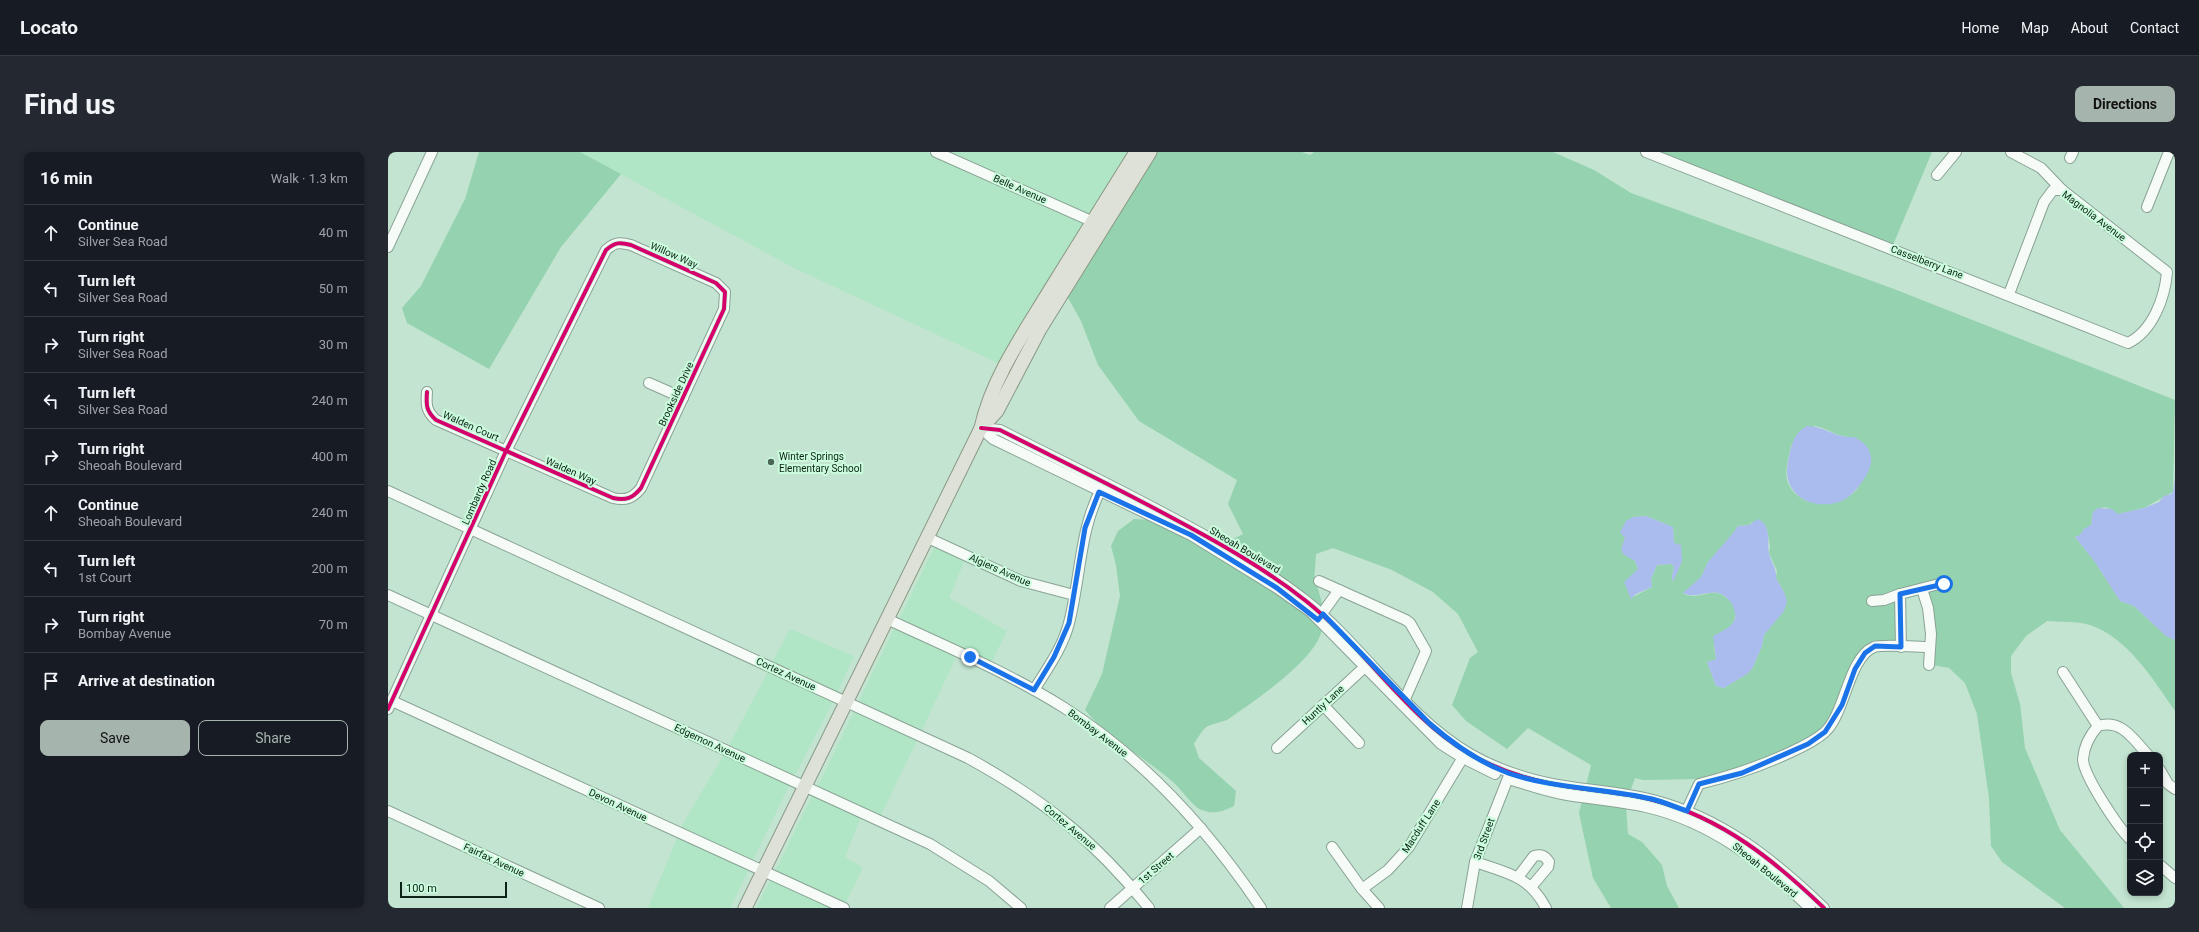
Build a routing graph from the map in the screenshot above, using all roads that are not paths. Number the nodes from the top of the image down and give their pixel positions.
1 (432, 152) edge
2 (936, 152) edge
3 (1136, 152) edge
4 (1150, 152) edge
5 (1646, 152) edge
6 (1956, 152) edge
7 (2011, 152) edge
8 (2169, 152) edge
9 (1127, 167) junction
10 (1937, 175) dead end
11 (2062, 190) junction
12 (1123, 195) junction
13 (2147, 207) dead end
14 (1098, 224) junction
15 (613, 244) joint
16 (388, 247) edge
17 (2167, 272) joint
18 (725, 292) joint
19 (2009, 294) junction
20 (649, 383) dead end
21 (427, 392) dead end
22 (683, 398) junction
23 (981, 428) junction
24 (506, 451) junction
25 (1104, 482) junction
26 (388, 491) edge
27 (1099, 492) junction
28 (630, 498) joint
29 (471, 529) junction
30 (928, 538) junction
31 (1319, 582) dead end
32 (1944, 584) dead end
33 (1922, 589) junction
34 (1339, 590) junction
35 (1900, 594) junction
36 (1074, 595) junction
37 (388, 596) edge
38 (1872, 601) dead end
39 (431, 615) junction
40 (1320, 617) junction
41 (887, 619) junction
42 (1929, 646) junction
43 (1901, 647) junction
44 (1367, 665) junction
45 (1929, 665) dead end
46 (2063, 672) dead end
47 (1034, 690) junction
48 (1405, 699) junction
49 (847, 702) junction
50 (390, 705) edge
51 (1322, 705) junction
52 (2098, 726) junction
53 (1359, 743) dead end
54 (1277, 748) dead end
55 (2145, 752) edge
56 (1465, 755) junction
57 (2163, 775) edge
58 (1508, 776) junction
59 (805, 786) junction
60 (2175, 789) edge
61 (388, 812) edge
62 (1685, 815) junction
63 (1201, 828) junction
64 (2127, 834) edge
65 (1332, 847) dead end
66 (1475, 862) junction
67 (2163, 868) edge
68 (763, 871) junction
69 (1518, 877) junction
70 (2175, 878) edge
71 (1532, 886) junction
72 (1133, 888) junction
73 (1362, 889) junction
74 (599, 908) edge
75 (744, 908) edge
76 (844, 908) edge
77 (1021, 908) edge
78 (1110, 908) edge
79 (1149, 908) edge
80 (1261, 908) edge
81 (1379, 908) edge
82 (1467, 908) edge
83 (1546, 908) edge
84 (1810, 908) edge
85 (1824, 908) edge

1 - 16 street
2 - 14 street, Belle Avenue
3 - 9 main road
4 - 12 main road
5 - 19 street, Casselberry Lane
6 - 10 street
7 - 11 street
8 - 13 street
9 - 12 main road
9 - 14 main road
11 - 17 street, Magnolia Avenue
11 - 19 street, Magnolia Avenue
12 - 14 main road
14 - 23 main road
15 - 18 street, Willow Way
15 - 24 street, Lombardy Road
17 - 19 street, Casselberry Lane
18 - 22 street, Brookside Drive
20 - 22 street
21 - 24 street, Walden Court
22 - 28 street, Brookside Drive
23 - 25 street, Sheoah Boulevard
23 - 27 street, Sheoah Boulevard
23 - 30 main road
24 - 28 street, Walden Way
24 - 29 street, Lombardy Road
25 - 27 street
25 - 40 street, Sheoah Boulevard
26 - 29 street, Cortez Avenue
27 - 36 street
27 - 40 street, Sheoah Boulevard
29 - 39 street, Lombardy Road
29 - 49 street, Cortez Avenue
30 - 36 street, Algiers Avenue
30 - 41 main road
31 - 34 street
32 - 33 street
33 - 35 street
33 - 42 street
34 - 40 street
34 - 48 street
35 - 38 street
35 - 43 street
36 - 47 street
37 - 39 street, Edgemon Avenue
39 - 50 street, Lombardy Road
39 - 59 street, Edgemon Avenue
40 - 44 street, Sheoah Boulevard
41 - 47 street, Bombay Avenue
41 - 49 main road
42 - 43 street
42 - 45 street
43 - 62 street
44 - 48 street, Sheoah Boulevard
44 - 51 street, Huntly Lane
44 - 56 street, Sheoah Boulevard
46 - 52 street
47 - 63 street, Bombay Avenue
48 - 56 street, Sheoah Boulevard
49 - 59 main road
49 - 72 street, Cortez Avenue
50 - 68 street, Devon Avenue
51 - 53 street
51 - 54 street, Huntly Lane
52 - 55 street
52 - 64 street
56 - 58 street, Sheoah Boulevard
56 - 73 street, Macduff Lane
57 - 60 street
58 - 62 street, Sheoah Boulevard
58 - 66 street, 3rd Street
59 - 68 main road
59 - 77 street, Edgemon Avenue
61 - 74 street, Fairfax Avenue
62 - 84 street, Sheoah Boulevard
62 - 85 street, Sheoah Boulevard
63 - 72 street, 1st Street
63 - 80 street, Bombay Avenue
65 - 73 street
66 - 69 street
66 - 82 street, 3rd Street
67 - 70 street
68 - 75 main road
68 - 76 street, Devon Avenue
69 - 71 street
69 - 71 street
71 - 83 street
72 - 78 street, 1st Street
72 - 79 street, Cortez Avenue
73 - 81 street

